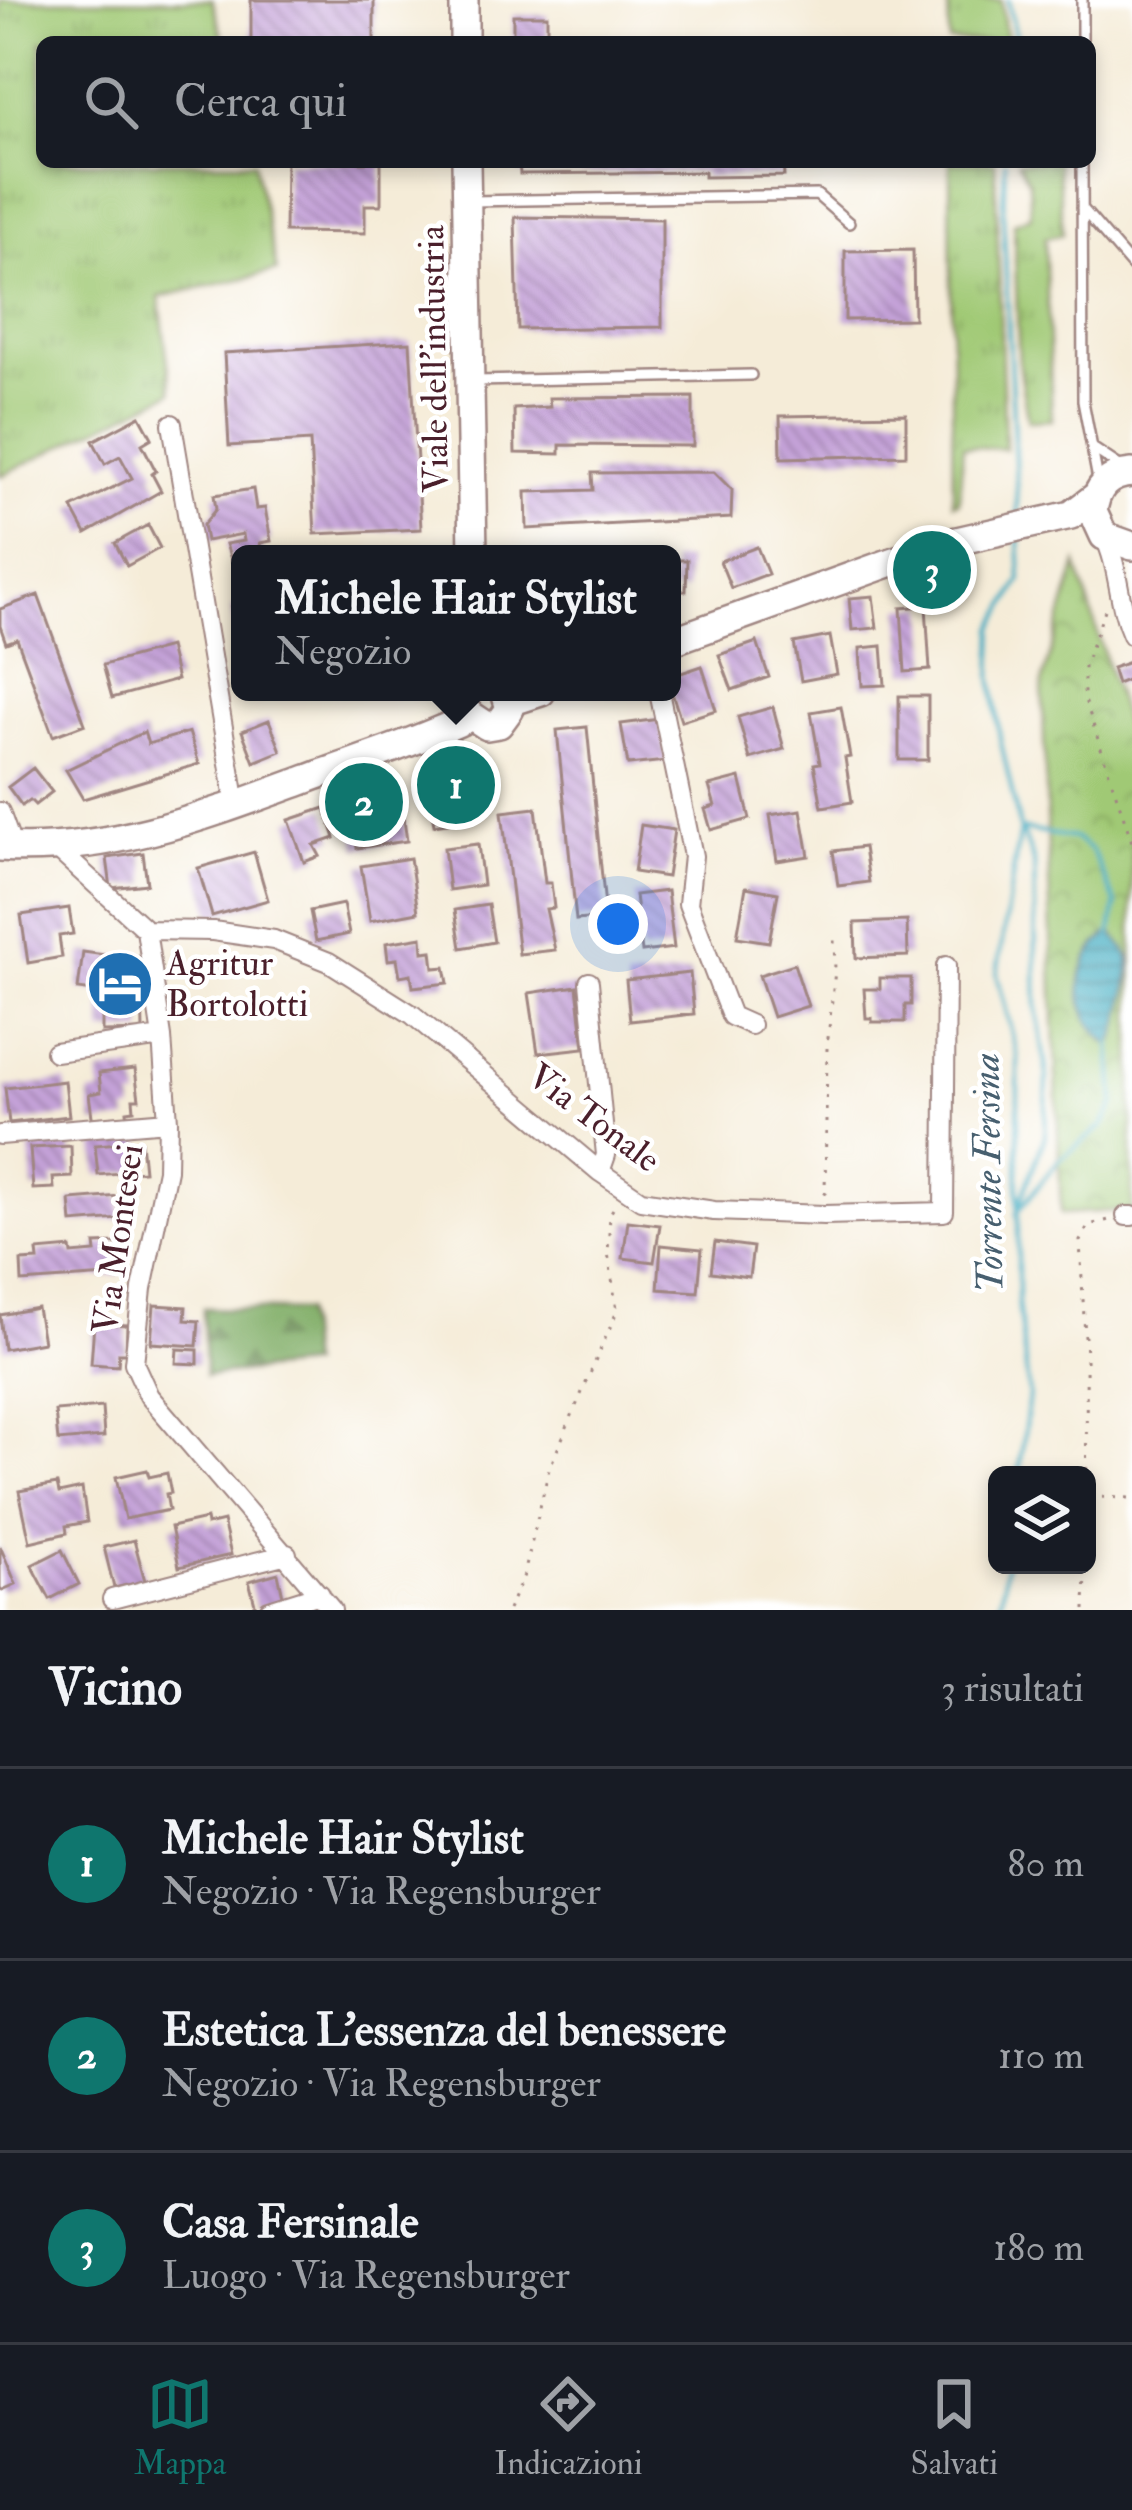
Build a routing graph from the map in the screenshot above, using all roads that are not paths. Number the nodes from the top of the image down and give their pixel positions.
1 (464, 0) edge
2 (1082, 0) edge
3 (464, 36) edge
4 (1082, 36) edge
5 (466, 168) edge
6 (1082, 168) edge
7 (467, 201) junction
8 (1082, 208) junction
9 (849, 223) dead end
10 (1132, 266) edge
11 (751, 375) dead end
12 (470, 382) junction
13 (172, 424) dead end
14 (1094, 449) junction
15 (1131, 473) edge
16 (1097, 492) junction
17 (1091, 526) junction
18 (473, 545) edge
19 (1132, 546) edge
20 (1132, 555) edge
21 (1118, 573) junction
22 (1132, 634) edge
23 (681, 638) edge
24 (467, 701) edge
25 (508, 701) edge
26 (661, 701) edge
27 (236, 805) junction
28 (0, 812) edge
29 (7, 847) edge
30 (56, 848) junction
31 (146, 930) junction
32 (946, 966) dead end
33 (589, 982) dead end
34 (751, 1025) dead end
35 (162, 1037) junction
36 (55, 1052) dead end
37 (167, 1121) junction
38 (0, 1135) edge
39 (600, 1172) junction
40 (287, 1554) junction
41 (112, 1599) dead end
42 (326, 1602) edge
43 (269, 1610) edge

1 - 3 main road
2 - 4 lane
5 - 7 main road, Viale dell'industria
6 - 8 lane
7 - 9 lane
7 - 12 main road, Viale dell'industria
8 - 10 lane
8 - 14 lane
11 - 12 lane
12 - 18 main road, Viale dell'industria
13 - 27 street
14 - 15 lane
14 - 16 lane
15 - 16 main road
16 - 17 main road
17 - 19 main road
17 - 21 street
17 - 23 main road
20 - 21 street
21 - 22 street
24 - 25 main road
24 - 27 main road
26 - 34 street
27 - 30 main road
28 - 29 street
29 - 30 main road
30 - 31 street
31 - 35 street, Via Montesei
31 - 39 street, Via Tonale
32 - 39 street, Via Tonale
33 - 39 street
35 - 36 street
35 - 37 street, Via Montesei
37 - 38 street
37 - 40 street, Via Montesei
40 - 41 street
40 - 42 street, Via Montesei
42 - 43 street

